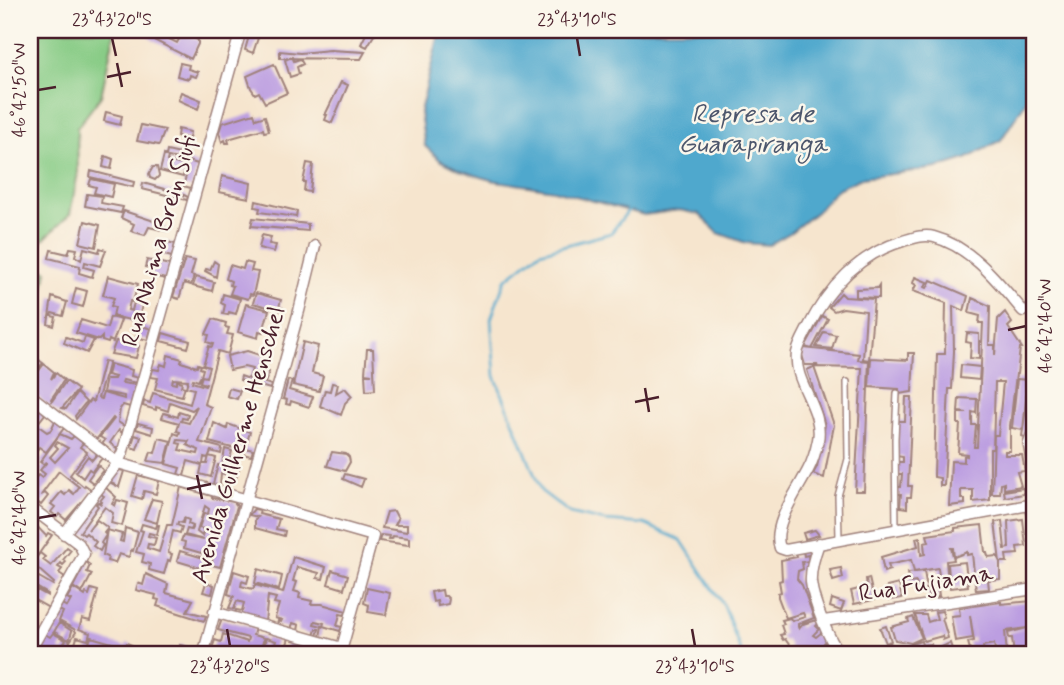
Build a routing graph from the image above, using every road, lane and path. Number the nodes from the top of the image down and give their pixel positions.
1 (242, 30) edge
2 (315, 246) dead end
3 (1023, 311) dead end
4 (847, 382) dead end
5 (897, 393) dead end
6 (30, 395) edge
7 (1033, 425) edge
8 (118, 463) junction
9 (1034, 485) edge
10 (246, 500) junction
11 (1032, 504) edge
12 (30, 507) edge
13 (1034, 526) edge
14 (896, 530) junction
15 (64, 534) junction
16 (839, 538) junction
17 (819, 542) junction
18 (1034, 589) edge
19 (214, 612) junction
20 (824, 621) junction
21 (30, 651) edge
22 (341, 652) edge
23 (203, 655) edge
24 (841, 655) edge

1 - 8 street, Rua Naima Brein Siufi
2 - 10 street, Avenida Guilherme Henschel
3 - 17 street
4 - 16 lane
5 - 14 lane
6 - 8 street
7 - 9 lane
8 - 10 street
8 - 15 street, Rua Naima Brein Siufi
10 - 19 street, Avenida Guilherme Henschel
10 - 22 street
11 - 13 street
11 - 14 street
12 - 15 street
14 - 16 street
15 - 21 street
16 - 17 street
17 - 20 street
18 - 20 street, Rua Fujiama
19 - 22 street
19 - 23 street, Avenida Guilherme Henschel
20 - 24 street

